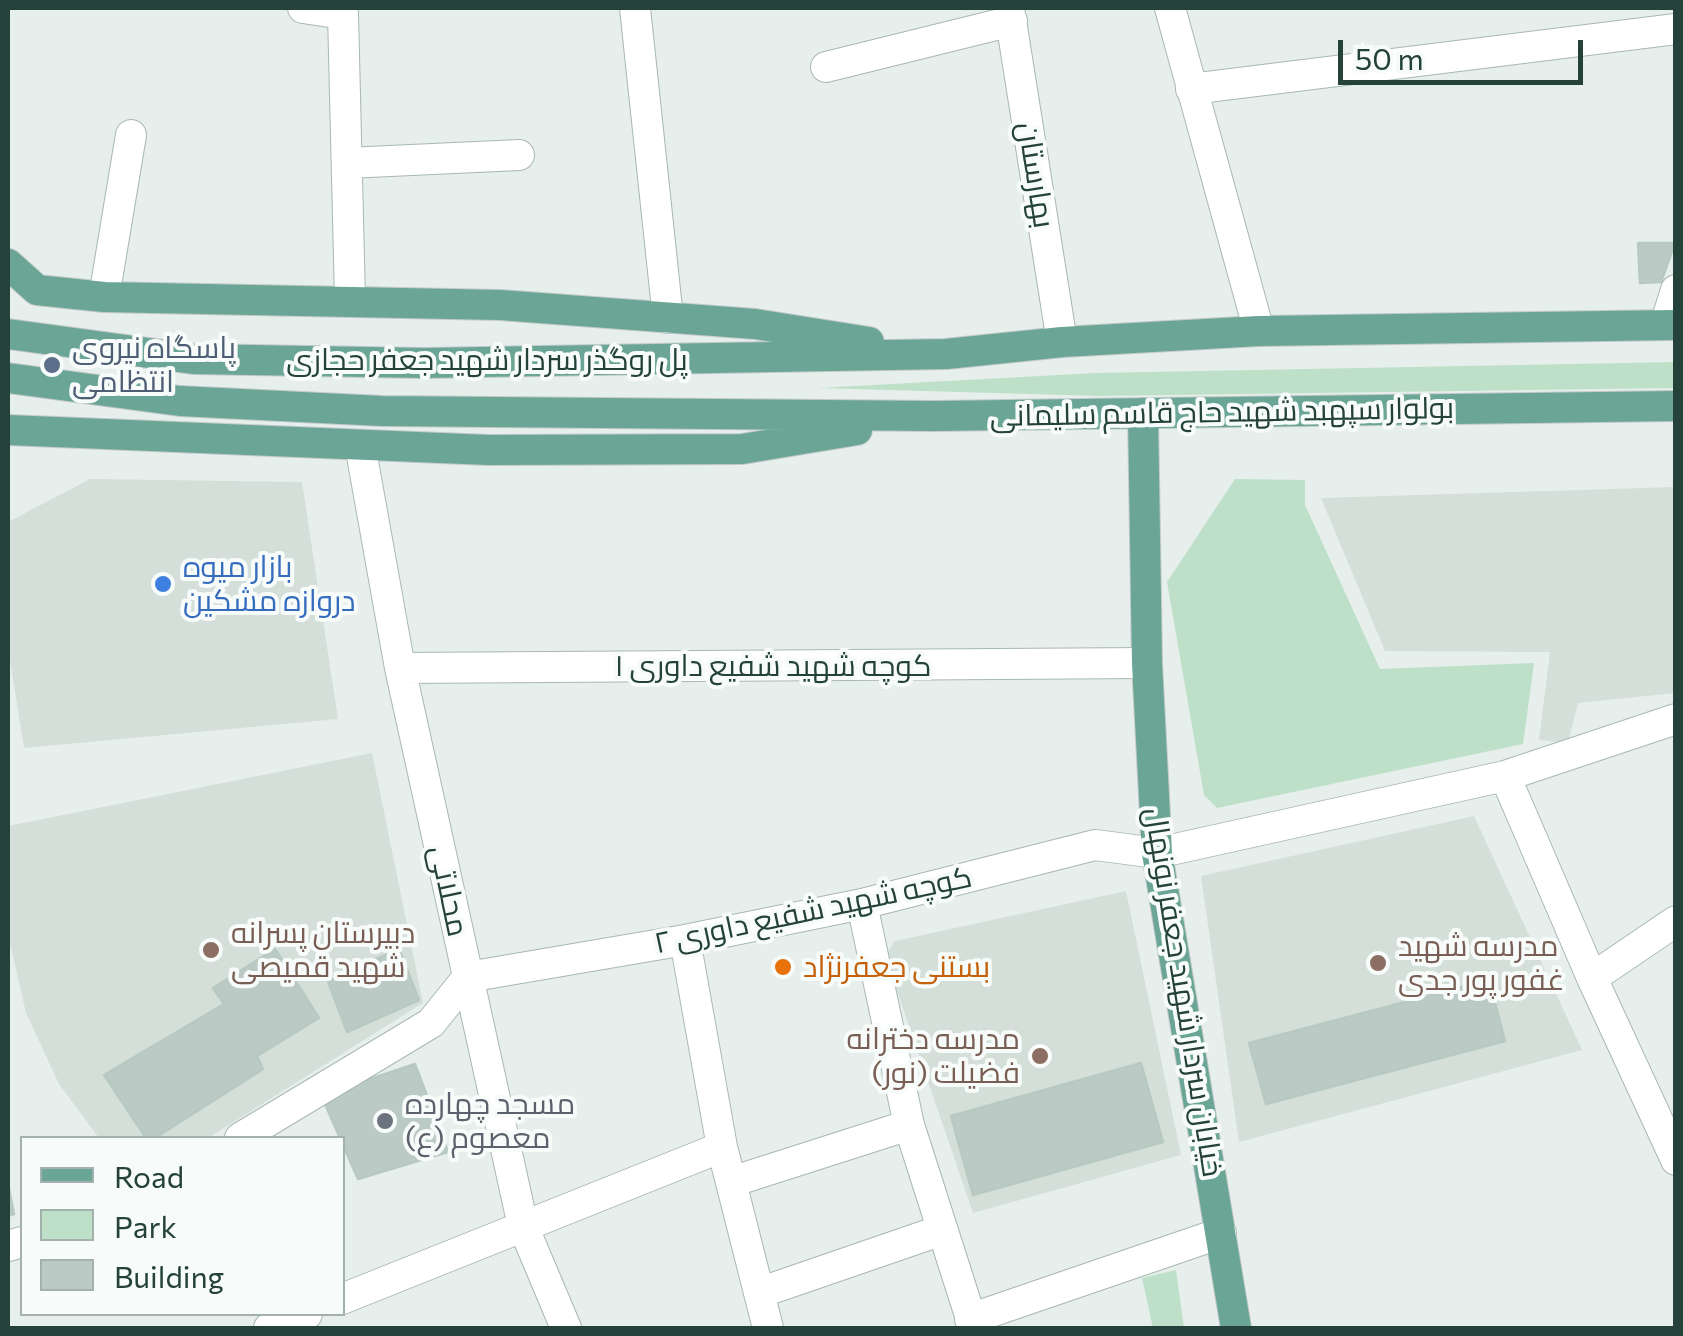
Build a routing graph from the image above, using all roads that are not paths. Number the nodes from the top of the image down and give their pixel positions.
1 (303, 8) edge
2 (635, 8) edge
3 (1170, 8) edge
4 (1011, 14) edge
5 (1676, 29) edge
6 (826, 67) dead end
7 (1190, 88) junction
8 (131, 135) dead end
9 (519, 154) dead end
10 (347, 163) junction
11 (8, 264) edge
12 (38, 290) junction
13 (1676, 290) edge
14 (104, 296) junction
15 (8, 299) edge
16 (350, 300) junction
17 (668, 318) junction
18 (1670, 325) edge
19 (1259, 331) junction
20 (9, 334) edge
21 (1062, 342) junction
22 (946, 354) junction
23 (8, 378) edge
24 (1676, 406) edge
25 (1143, 413) junction
26 (769, 415) joint
27 (934, 416) junction
28 (8, 430) edge
29 (360, 446) junction
30 (1147, 663) junction
31 (400, 668) junction
32 (1676, 719) edge
33 (1505, 776) junction
34 (1157, 853) junction
35 (862, 904) junction
36 (1676, 921) edge
37 (684, 940) junction
38 (468, 977) junction
39 (1592, 978) junction
40 (909, 1125) junction
41 (243, 1136) edge
42 (722, 1147) junction
43 (1676, 1160) edge
44 (731, 1182) junction
45 (523, 1226) junction
46 (942, 1230) junction
47 (1220, 1232) junction
48 (759, 1293) junction
49 (345, 1298) edge
50 (302, 1316) edge
51 (972, 1324) edge
52 (270, 1328) edge
53 (566, 1328) edge
54 (768, 1328) edge
55 (1236, 1328) edge

1 - 10 street
2 - 17 street
3 - 7 street
4 - 6 street
4 - 21 street, بهارستان
5 - 7 street
7 - 19 street
8 - 14 street
9 - 10 street
10 - 16 street
11 - 12 main road
12 - 14 main road
12 - 15 main road
13 - 18 street
14 - 16 main road
16 - 17 main road
17 - 22 main road
18 - 19 main road
19 - 21 main road
20 - 22 main road, پل روگذر سردار شهید جعفر حجازی
21 - 22 main road
23 - 26 main road, پل روگذر سردار شهید جعفر حجازی
24 - 25 main road, بولوار سپهبد شهید حاج قاسم سلیمانی
25 - 27 main road, بولوار سپهبد شهید حاج قاسم سلیمانی
25 - 30 main road, خیابان سردار شهید جعفر نونهال
26 - 27 main road, بولوار سپهبد شهید حاج قاسم سلیمانی
27 - 29 main road
28 - 29 main road
29 - 31 street, محلاتی
30 - 31 street, کوچه شهید شفیع داوری ۱
30 - 34 main road, خیابان سردار شهید جعفر نونهال
31 - 38 street, محلاتی
32 - 33 street
33 - 34 street
33 - 39 street
34 - 35 street, کوچه شهید شفیع داوری ۲
34 - 47 main road, خیابان سردار شهید جعفر نونهال
35 - 37 street, کوچه شهید شفیع داوری ۲
35 - 40 street
36 - 39 street
37 - 38 street, کوچه شهید شفیع داوری ۲
37 - 42 street
38 - 41 street
38 - 45 street, محلاتی
39 - 43 street
40 - 44 street
40 - 46 street
42 - 44 street
42 - 45 street
44 - 48 street
45 - 49 street
45 - 53 street, محلاتی
46 - 48 street
46 - 51 street
47 - 51 street
47 - 55 main road, خیابان سردار شهید جعفر نونهال
48 - 54 street
50 - 52 street

